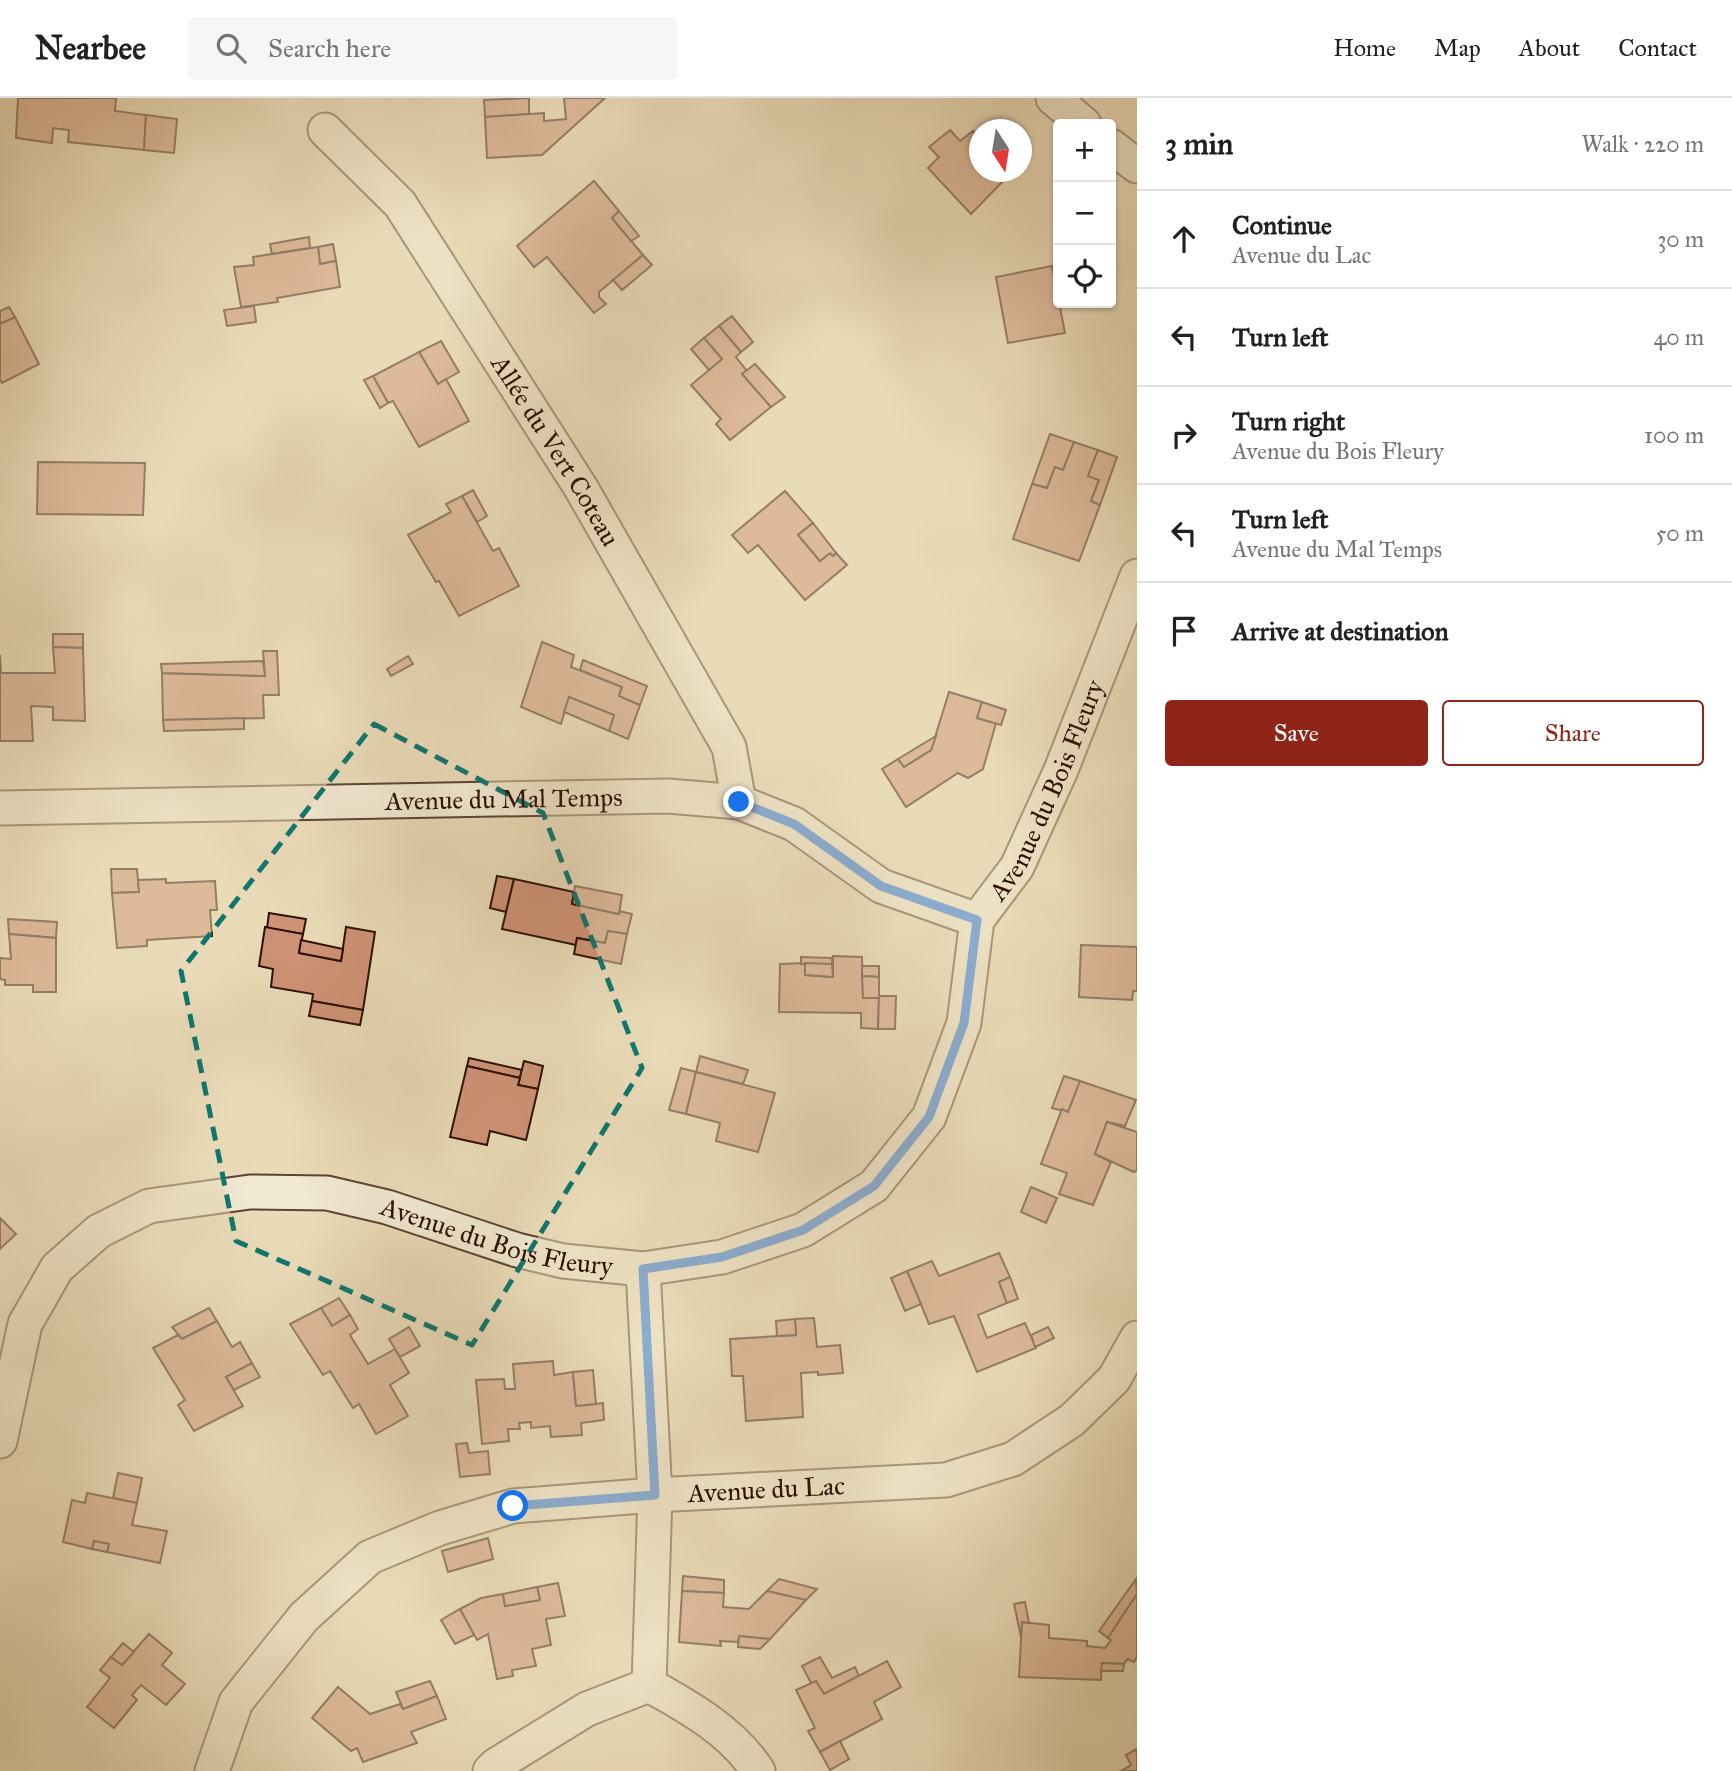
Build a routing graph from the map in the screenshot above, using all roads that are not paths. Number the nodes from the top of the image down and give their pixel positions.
1 (1053, 98) edge
2 (1078, 119) edge
3 (325, 130) dead end
4 (1116, 150) edge
5 (1137, 166) edge
6 (1137, 576) edge
7 (739, 802) junction
8 (0, 808) edge
9 (977, 920) junction
10 (643, 1269) junction
11 (1137, 1338) edge
12 (0, 1441) edge
13 (655, 1495) junction
14 (649, 1685) junction
15 (212, 1771) edge
16 (489, 1771) edge
17 (758, 1771) edge

1 - 2 street
3 - 7 street, Allée du Vert Coteau
4 - 5 street
6 - 9 street, Avenue du Bois Fleury
7 - 8 street, Avenue du Mal Temps
7 - 9 street, Avenue du Mal Temps
9 - 10 street, Avenue du Bois Fleury
10 - 12 street, Avenue du Bois Fleury
10 - 13 street
11 - 13 street, Avenue du Lac
13 - 14 street
13 - 15 street, Avenue du Lac
14 - 16 street
14 - 17 street

